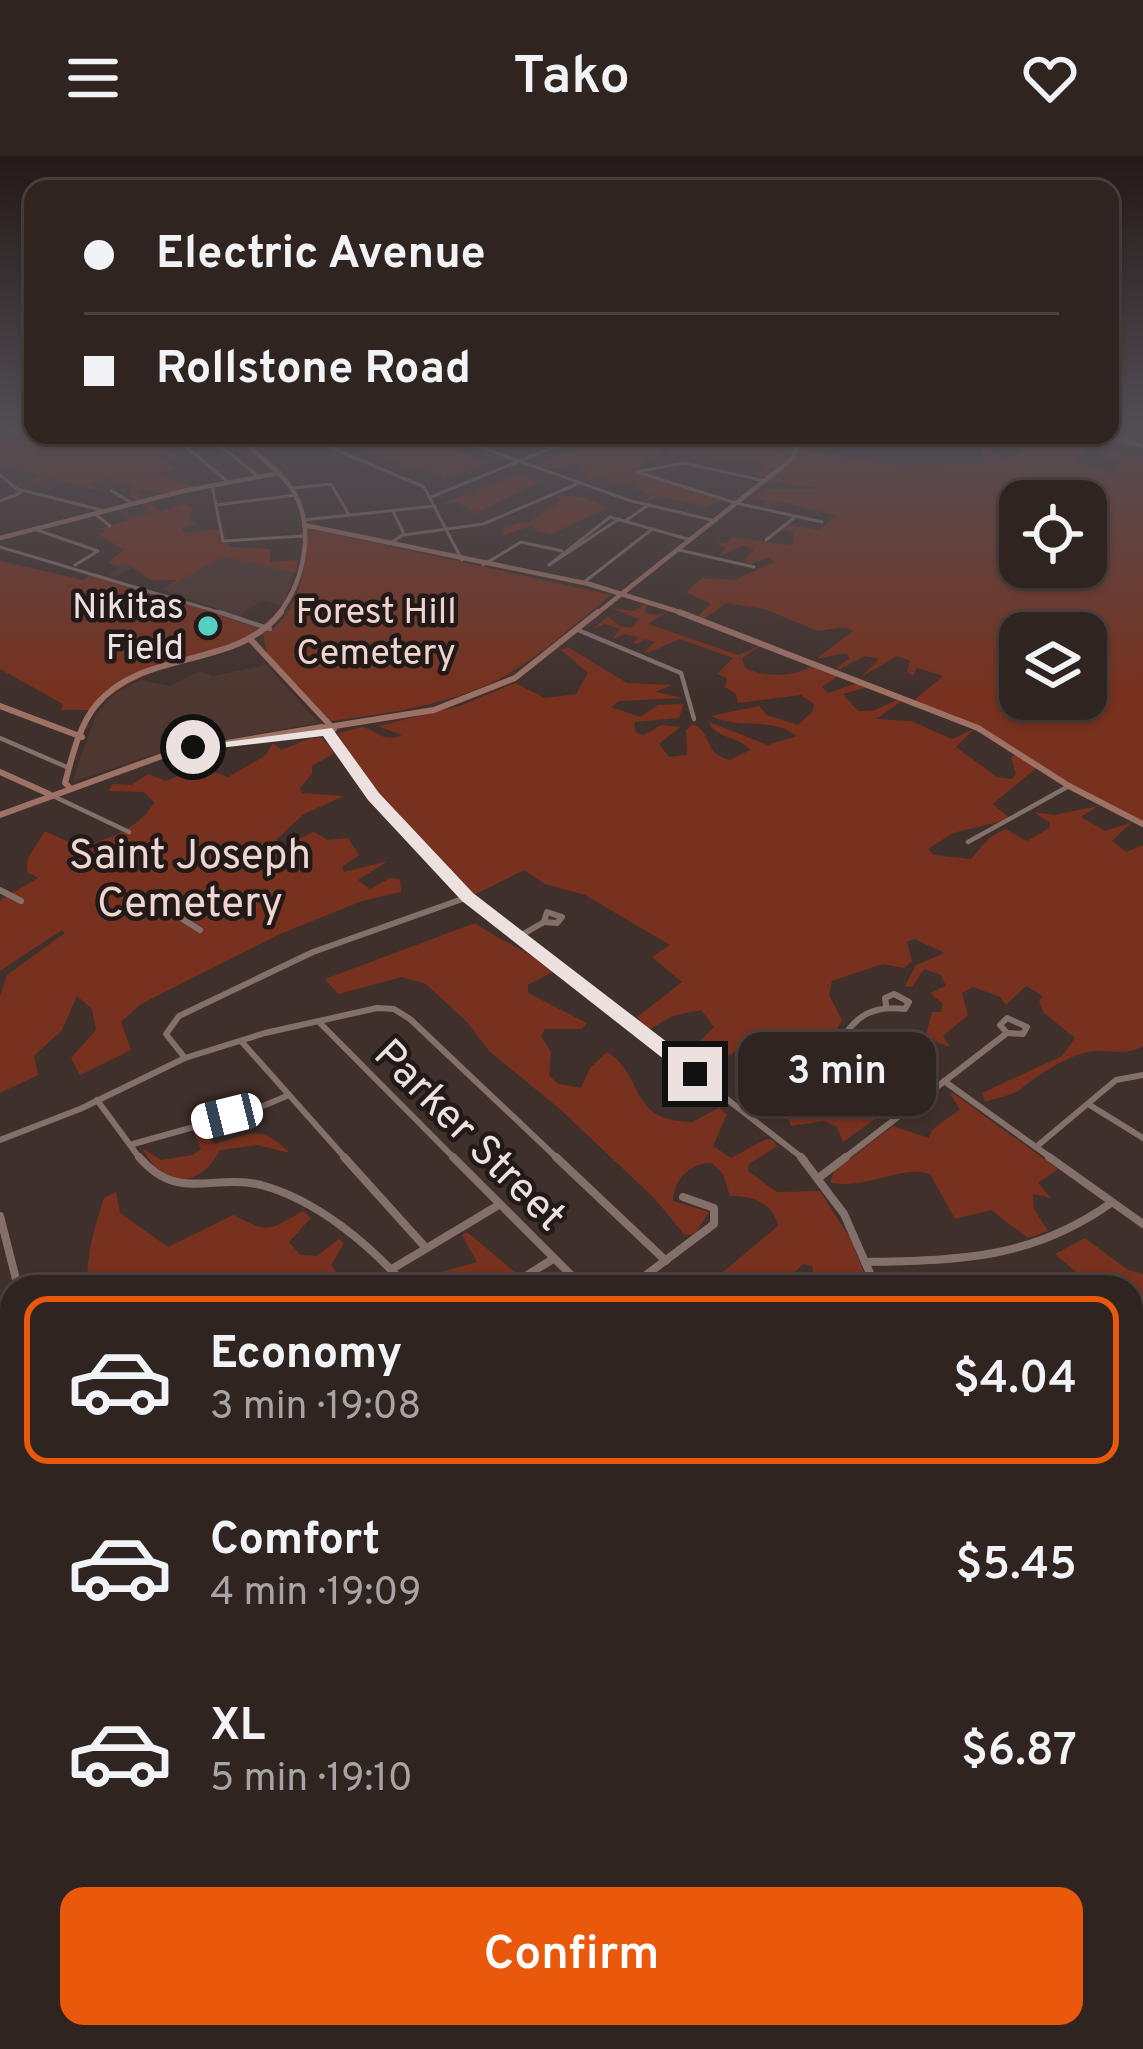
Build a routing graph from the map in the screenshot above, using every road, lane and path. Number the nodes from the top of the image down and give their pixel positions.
1 (81, 515) edge
2 (97, 515) edge
3 (218, 515) edge
4 (302, 515) edge
5 (347, 515) edge
6 (394, 515) edge
7 (440, 515) edge
8 (502, 515) edge
9 (630, 515) edge
10 (692, 515) edge
11 (722, 515) edge
12 (788, 515) edge
13 (795, 517) junction
14 (622, 520) junction
15 (716, 521) junction
16 (304, 522) junction
17 (822, 522) dead end
18 (110, 526) dead end
19 (446, 528) junction
20 (31, 529) junction
21 (652, 530) junction
22 (404, 535) junction
23 (304, 536) junction
24 (0, 538) edge
25 (692, 540) junction
26 (766, 540) dead end
27 (389, 544) junction
28 (0, 547) edge
29 (679, 550) junction
30 (562, 551) junction
31 (461, 560) junction
32 (483, 565) junction
33 (72, 566) junction
34 (754, 567) dead end
35 (583, 583) junction
36 (622, 594) junction
37 (270, 629) junction
38 (578, 630) junction
39 (251, 640) junction
40 (1, 708) edge
41 (694, 719) dead end
42 (329, 729) junction
43 (82, 737) junction
44 (0, 738) edge
45 (69, 768) junction
46 (0, 772) edge
47 (1069, 786) junction
48 (69, 787) junction
49 (50, 795) junction
50 (0, 815) edge
51 (1143, 824) edge
52 (129, 832) dead end
53 (968, 842) dead end
54 (0, 890) edge
55 (467, 897) junction
56 (21, 901) dead end
57 (171, 912) dead end
58 (544, 922) dead end
59 (200, 930) dead end
60 (518, 937) junction
61 (886, 1005) dead end
62 (319, 1022) junction
63 (1007, 1033) dead end
64 (240, 1040) junction
65 (185, 1058) junction
66 (1143, 1075) edge
67 (944, 1081) junction
68 (290, 1094) junction
69 (97, 1100) junction
70 (1088, 1104) junction
71 (909, 1106) junction
72 (1143, 1138) edge
73 (0, 1140) edge
74 (133, 1144) junction
75 (1036, 1147) junction
76 (821, 1176) junction
77 (683, 1197) dead end
78 (1112, 1203) junction
79 (497, 1206) junction
80 (0, 1216) edge
81 (1143, 1224) edge
82 (426, 1248) junction
83 (554, 1259) junction
84 (666, 1261) junction
85 (865, 1262) junction
86 (392, 1269) junction
87 (15, 1275) edge
88 (397, 1275) edge
89 (528, 1275) edge
90 (571, 1275) edge
91 (647, 1275) edge
92 (871, 1275) edge

1 - 20 main road
2 - 18 street
3 - 23 street
4 - 16 main road
5 - 16 street
6 - 22 street
7 - 19 street
8 - 19 street
9 - 14 street
10 - 15 street
11 - 15 main road
12 - 13 street
13 - 17 street
13 - 26 street
14 - 21 street
14 - 30 street
14 - 30 street
15 - 25 main road
16 - 23 main road
16 - 27 main road
19 - 22 street
19 - 31 street
20 - 24 main road
20 - 33 street
21 - 25 street
21 - 35 street
22 - 27 street
23 - 37 main road
25 - 29 main road
27 - 31 main road
28 - 33 street
29 - 34 street
29 - 36 main road
30 - 32 street
31 - 32 main road
32 - 35 main road
33 - 37 street
35 - 36 main road
36 - 38 main road
36 - 47 main road
37 - 39 main road
38 - 41 street
38 - 42 main road
39 - 42 main road
39 - 43 main road
40 - 43 main road
42 - 48 main road
42 - 55 street
43 - 45 main road
44 - 45 street
45 - 48 main road
46 - 49 main road
47 - 51 main road
47 - 53 street
48 - 49 main road
49 - 50 main road
49 - 52 street
54 - 56 street
55 - 60 street
55 - 65 street
57 - 59 street
58 - 60 street
60 - 76 street
61 - 71 street
62 - 64 street
62 - 79 street, Parker Street
62 - 84 street
63 - 67 street
64 - 65 street
64 - 68 street
65 - 69 street
66 - 70 street
67 - 71 street
67 - 75 street
68 - 74 street
68 - 82 street
69 - 73 street
69 - 74 street
70 - 72 street
70 - 75 street
71 - 76 street
74 - 86 street
75 - 78 street
76 - 85 street
77 - 84 street
78 - 81 street
78 - 85 street
79 - 82 street
79 - 83 street, Parker Street
80 - 87 street
82 - 86 street
83 - 89 street
83 - 90 street, Parker Street
84 - 91 street
85 - 92 street
86 - 88 street

